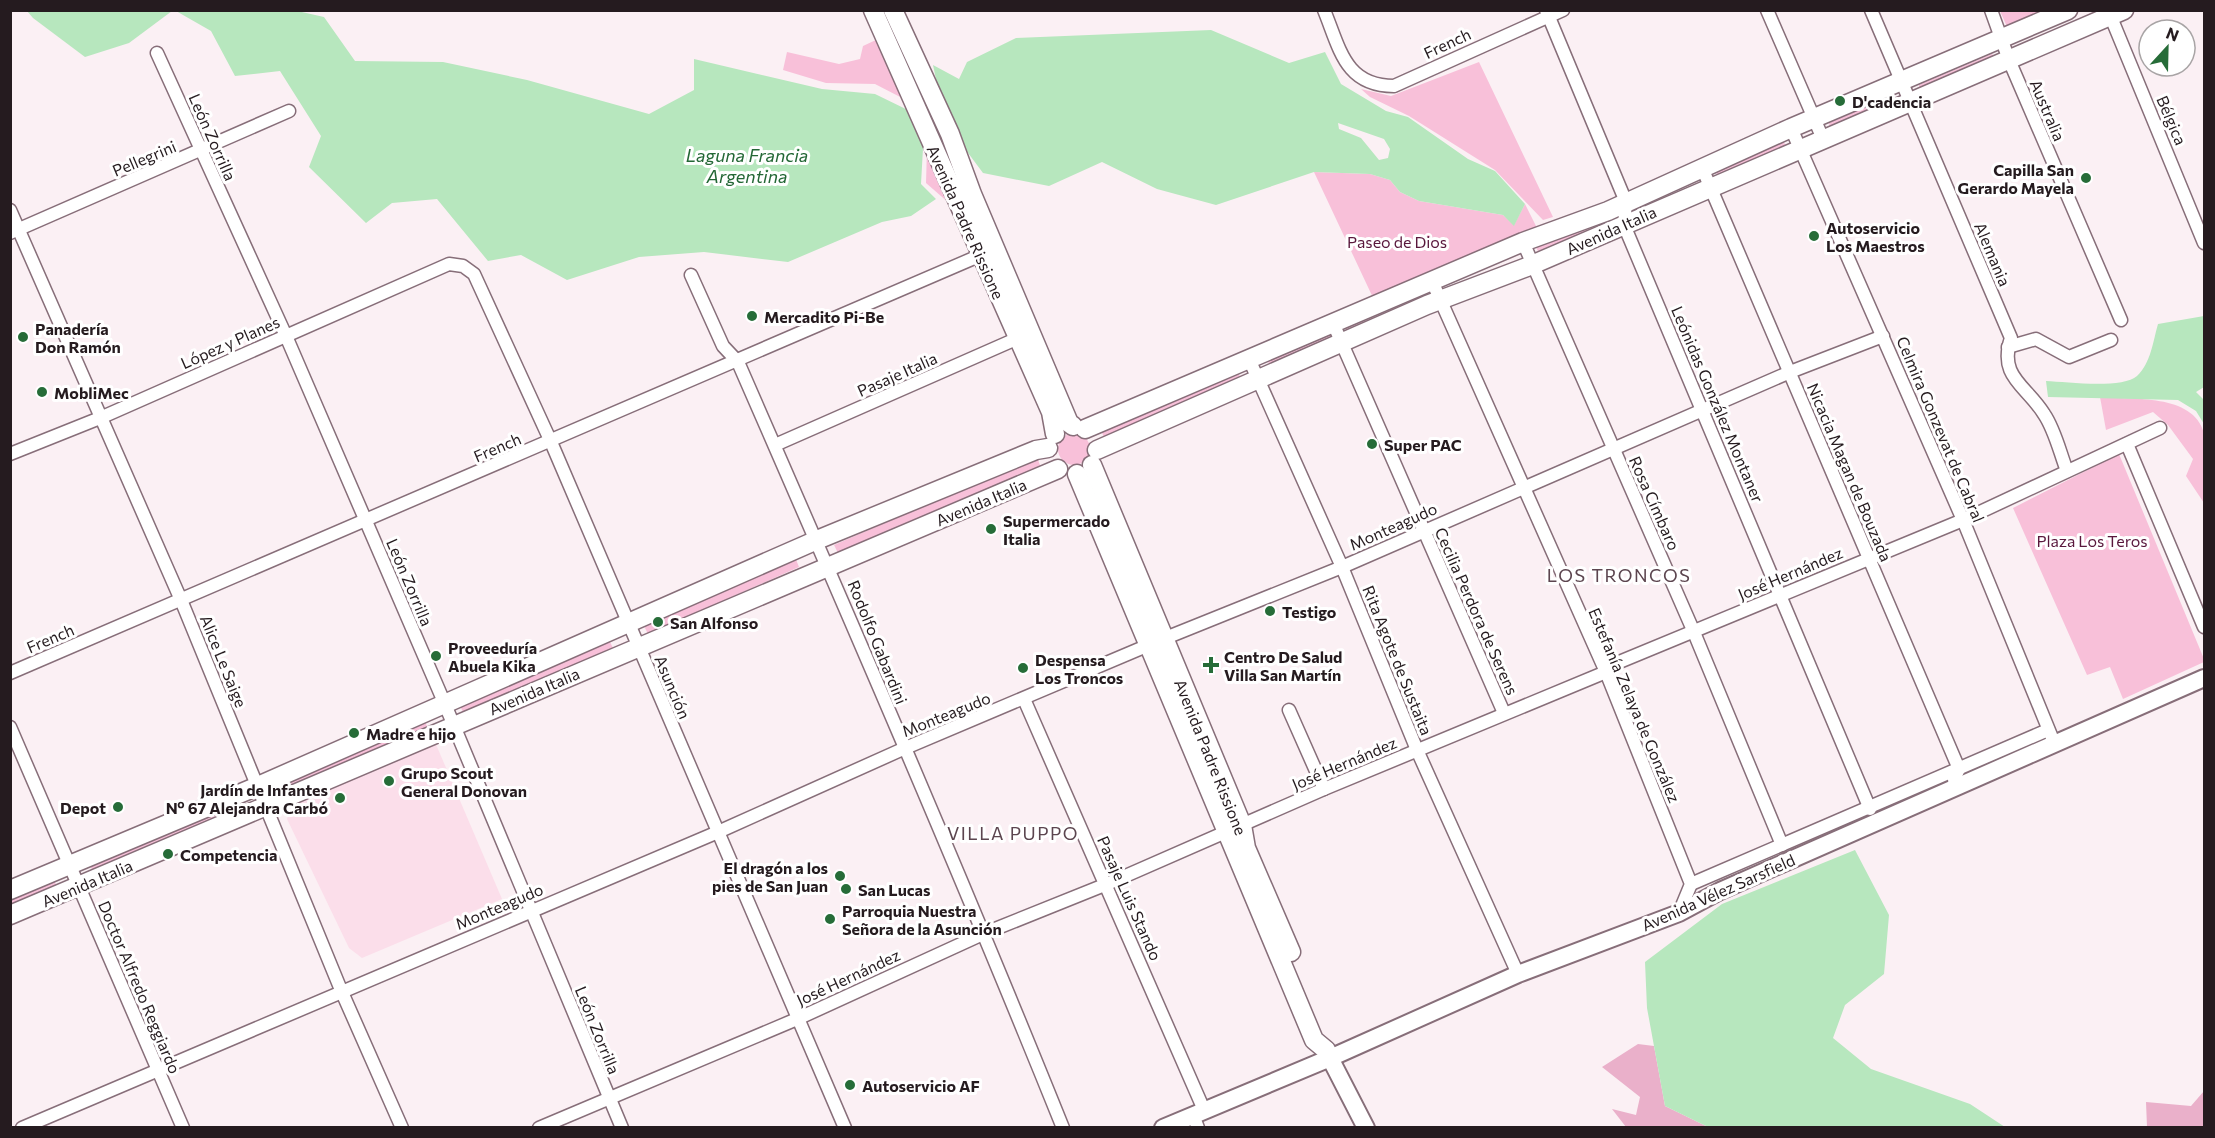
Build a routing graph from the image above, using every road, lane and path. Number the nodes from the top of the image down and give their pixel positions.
1 (873, 10) edge
2 (893, 10) edge
3 (1324, 10) edge
4 (1563, 10) edge
5 (1767, 10) edge
6 (1871, 10) edge
7 (1991, 10) edge
8 (2068, 10) edge
9 (2115, 12) edge
10 (1547, 13) edge
11 (2003, 38) junction
12 (158, 53) dead end
13 (2009, 60) junction
14 (1901, 81) junction
15 (1911, 104) junction
16 (289, 111) dead end
17 (1815, 119) junction
18 (1791, 128) junction
19 (1823, 140) junction
20 (1800, 150) junction
21 (201, 151) junction
22 (1706, 178) junction
23 (1626, 202) junction
24 (10, 210) edge
25 (1624, 225) junction
26 (15, 231) edge
27 (1523, 242) junction
28 (2205, 243) edge
29 (987, 252) junction
30 (1532, 265) junction
31 (463, 266) joint
32 (691, 275) dead end
33 (1432, 282) junction
34 (1439, 300) junction
35 (2121, 320) dead end
36 (1333, 323) junction
37 (1025, 335) junction
38 (286, 336) junction
39 (1883, 336) junction
40 (2111, 340) dead end
41 (1343, 342) junction
42 (2008, 347) junction
43 (1250, 359) junction
44 (738, 362) junction
45 (1790, 372) junction
46 (1259, 377) junction
47 (1704, 411) junction
48 (100, 418) junction
49 (1079, 427) junction
50 (2160, 428) dead end
51 (1052, 441) junction
52 (551, 442) junction
53 (2127, 444) junction
54 (775, 445) junction
55 (1613, 449) junction
56 (10, 454) edge
57 (1089, 463) junction
58 (1058, 469) junction
59 (2067, 471) junction
60 (1522, 488) junction
61 (1963, 520) junction
62 (366, 522) junction
63 (1423, 530) junction
64 (817, 540) junction
65 (1869, 558) junction
66 (829, 567) junction
67 (1342, 567) junction
68 (1781, 595) junction
69 (181, 600) junction
70 (628, 623) junction
71 (2205, 627) edge
72 (1693, 630) junction
73 (1155, 642) junction
74 (638, 647) junction
75 (1606, 672) junction
76 (10, 673) edge
77 (2205, 678) edge
78 (1024, 699) junction
79 (444, 702) junction
80 (1289, 710) dead end
81 (1504, 713) junction
82 (453, 725) junction
83 (10, 727) edge
84 (2052, 737) junction
85 (903, 749) junction
86 (1418, 750) junction
87 (1959, 769) junction
88 (258, 786) junction
89 (1955, 787) junction
90 (1324, 789) junction
91 (266, 807) junction
92 (1870, 809) junction
93 (1234, 829) junction
94 (718, 832) junction
95 (1782, 845) junction
96 (68, 864) junction
97 (1107, 884) junction
98 (1691, 884) junction
99 (79, 886) junction
100 (10, 890) edge
101 (531, 910) junction
102 (1679, 913) junction
103 (10, 915) edge
104 (985, 933) junction
105 (1518, 974) junction
106 (341, 990) junction
107 (797, 1018) junction
108 (1328, 1054) junction
109 (157, 1070) junction
110 (608, 1098) junction
111 (1198, 1118) edge
112 (22, 1128) edge
113 (183, 1128) edge
114 (402, 1128) edge
115 (539, 1128) edge
116 (622, 1128) edge
117 (844, 1128) edge
118 (1064, 1128) edge
119 (1163, 1128) edge
120 (1366, 1128) edge

1 - 29 main road, Avenida Padre Rissione
2 - 29 main road, Avenida Padre Rissione
3 - 10 street, French
4 - 10 street, French
5 - 17 street
6 - 14 street, Alemania
7 - 11 street, Australia
8 - 11 main road, Avenida Italia
9 - 13 main road, Avenida Italia
9 - 28 street, Bélgica
10 - 23 street, Leónidas González Montaner
11 - 13 street, Australia
11 - 14 main road, Avenida Italia
12 - 21 street, León Zorrilla
13 - 15 main road, Avenida Italia
13 - 35 street, Australia
14 - 15 street, Alemania
14 - 17 main road, Avenida Italia
15 - 19 main road, Avenida Italia
15 - 42 street, Alemania
16 - 21 street, Pellegrini
17 - 18 main road, Avenida Italia
17 - 19 street
18 - 20 street, Celmira Gonzevat de Cabral
18 - 22 main road, Avenida Italia
19 - 20 main road, Avenida Italia
20 - 22 main road, Avenida Italia
20 - 39 street, Celmira Gonzevat de Cabral
21 - 26 street, Pellegrini
21 - 38 street, León Zorrilla
22 - 23 main road, Avenida Italia
22 - 25 main road, Avenida Italia
22 - 45 street, Nicacia Magan de Bouzada
23 - 25 street, Leónidas González Montaner
23 - 27 main road, Avenida Italia
24 - 26 street, Alice Le Saige
25 - 30 main road, Avenida Italia
25 - 47 street, Leónidas González Montaner
26 - 48 street, Alice Le Saige
27 - 30 street, Rosa Címbaro
27 - 33 main road, Avenida Italia
29 - 37 main road, Avenida Padre Rissione
29 - 44 street, French
30 - 34 main road, Avenida Italia
30 - 55 street, Rosa Címbaro
31 - 38 street, López y Planes
31 - 52 street, Asunción
32 - 44 street, Rodolfo Gabardini
33 - 34 street, Estefanía Zelaya de González
33 - 36 main road, Avenida Italia
34 - 41 main road, Avenida Italia
34 - 60 street, Estefanía Zelaya de González
36 - 41 street, Cecilia Perdora de Serens
36 - 43 main road, Avenida Italia
37 - 49 main road, Avenida Padre Rissione
37 - 51 main road, Avenida Padre Rissione
37 - 54 street, Pasaje Italia
38 - 48 street, López y Planes
38 - 62 street, León Zorrilla
39 - 45 street, Monteagudo
39 - 61 street, Celmira Gonzevat de Cabral
40 - 42 street
41 - 46 main road, Avenida Italia
41 - 63 street, Cecilia Perdora de Serens
42 - 59 street, Alemania
43 - 46 street, Rita Agote de Sustaita
43 - 49 main road, Avenida Italia
44 - 52 street, French
44 - 54 street, Rodolfo Gabardini
45 - 47 street, Monteagudo
45 - 65 street, Nicacia Magan de Bouzada
46 - 57 main road, Avenida Italia
46 - 67 street, Rita Agote de Sustaita
47 - 55 street, Monteagudo
47 - 68 street, Leónidas González Montaner
48 - 56 street, López y Planes
48 - 69 street, Alice Le Saige
49 - 51 main road
49 - 57 main road
50 - 53 street, José Hernández
51 - 58 main road
51 - 64 main road, Avenida Italia
52 - 62 street, French
52 - 70 street, Asunción
53 - 59 street, José Hernández
53 - 71 street
54 - 64 street, Rodolfo Gabardini
55 - 60 street, Monteagudo
55 - 72 street, Rosa Címbaro
57 - 58 main road
57 - 73 main road, Avenida Padre Rissione
58 - 66 main road, Avenida Italia
59 - 61 street, José Hernández
60 - 63 street, Monteagudo
60 - 75 street, Estefanía Zelaya de González
61 - 65 street, José Hernández
61 - 84 street, Celmira Gonzevat de Cabral
62 - 69 street, French
62 - 79 street, León Zorrilla
63 - 67 street, Monteagudo
63 - 81 street, Cecilia Perdora de Serens
64 - 66 street, Rodolfo Gabardini
64 - 70 main road, Avenida Italia
65 - 68 street, José Hernández
65 - 87 street, Nicacia Magan de Bouzada
66 - 74 main road, Avenida Italia
66 - 85 street, Rodolfo Gabardini
67 - 73 street, Monteagudo
67 - 86 street, Rita Agote de Sustaita
68 - 72 street, José Hernández
68 - 92 street, Leónidas González Montaner
69 - 76 street, French
69 - 88 street, Alice Le Saige
70 - 74 street, Asunción
70 - 79 main road, Avenida Italia
72 - 75 street, José Hernández
72 - 95 street, Rosa Címbaro
73 - 78 street, Monteagudo
73 - 93 main road, Avenida Padre Rissione
74 - 82 main road, Avenida Italia
74 - 94 street, Asunción
75 - 81 street, José Hernández
75 - 98 street, Estefanía Zelaya de González
77 - 84 street, Avenida Vélez Sarsfield
78 - 85 street, Monteagudo
78 - 97 street, Pasaje Luis Stando
79 - 82 street, León Zorrilla
79 - 88 main road, Avenida Italia
80 - 90 street
81 - 86 street, José Hernández
82 - 91 main road, Avenida Italia
82 - 101 street, León Zorrilla
83 - 96 street, Doctor Alfredo Reggiardo
84 - 87 street, Avenida Vélez Sarsfield
84 - 89 street, Avenida Vélez Sarsfield
85 - 94 street, Monteagudo
85 - 104 street, Rodolfo Gabardini
86 - 90 street, José Hernández
86 - 105 street, Rita Agote de Sustaita
87 - 89 street
87 - 92 street, Avenida Vélez Sarsfield
88 - 91 street, Alice Le Saige
88 - 96 main road, Avenida Italia
89 - 102 street, Avenida Vélez Sarsfield
90 - 93 street, José Hernández
91 - 99 main road, Avenida Italia
91 - 106 street, Alice Le Saige
92 - 95 street, Avenida Vélez Sarsfield
93 - 97 street, José Hernández
93 - 108 main road, Avenida Padre Rissione
94 - 101 street, Monteagudo
94 - 107 street, Asunción
95 - 98 street, Avenida Vélez Sarsfield
96 - 99 street, Doctor Alfredo Reggiardo
96 - 100 main road, Avenida Italia
97 - 104 street, José Hernández
97 - 111 street, Pasaje Luis Stando
98 - 102 street
99 - 103 main road, Avenida Italia
99 - 109 street, Doctor Alfredo Reggiardo
101 - 106 street, Monteagudo
101 - 110 street, León Zorrilla
102 - 105 street, Avenida Vélez Sarsfield
104 - 107 street, José Hernández
104 - 118 street, Rodolfo Gabardini
105 - 108 street, Avenida Vélez Sarsfield
106 - 109 street, Monteagudo
106 - 114 street, Alice Le Saige
107 - 110 street, José Hernández
107 - 117 street, Asunción
108 - 111 street, Avenida Vélez Sarsfield
108 - 120 street, Avenida Padre Rissione
109 - 112 street, Monteagudo
109 - 113 street, Doctor Alfredo Reggiardo
110 - 115 street, José Hernández
110 - 116 street, León Zorrilla
111 - 119 street, Avenida Vélez Sarsfield

